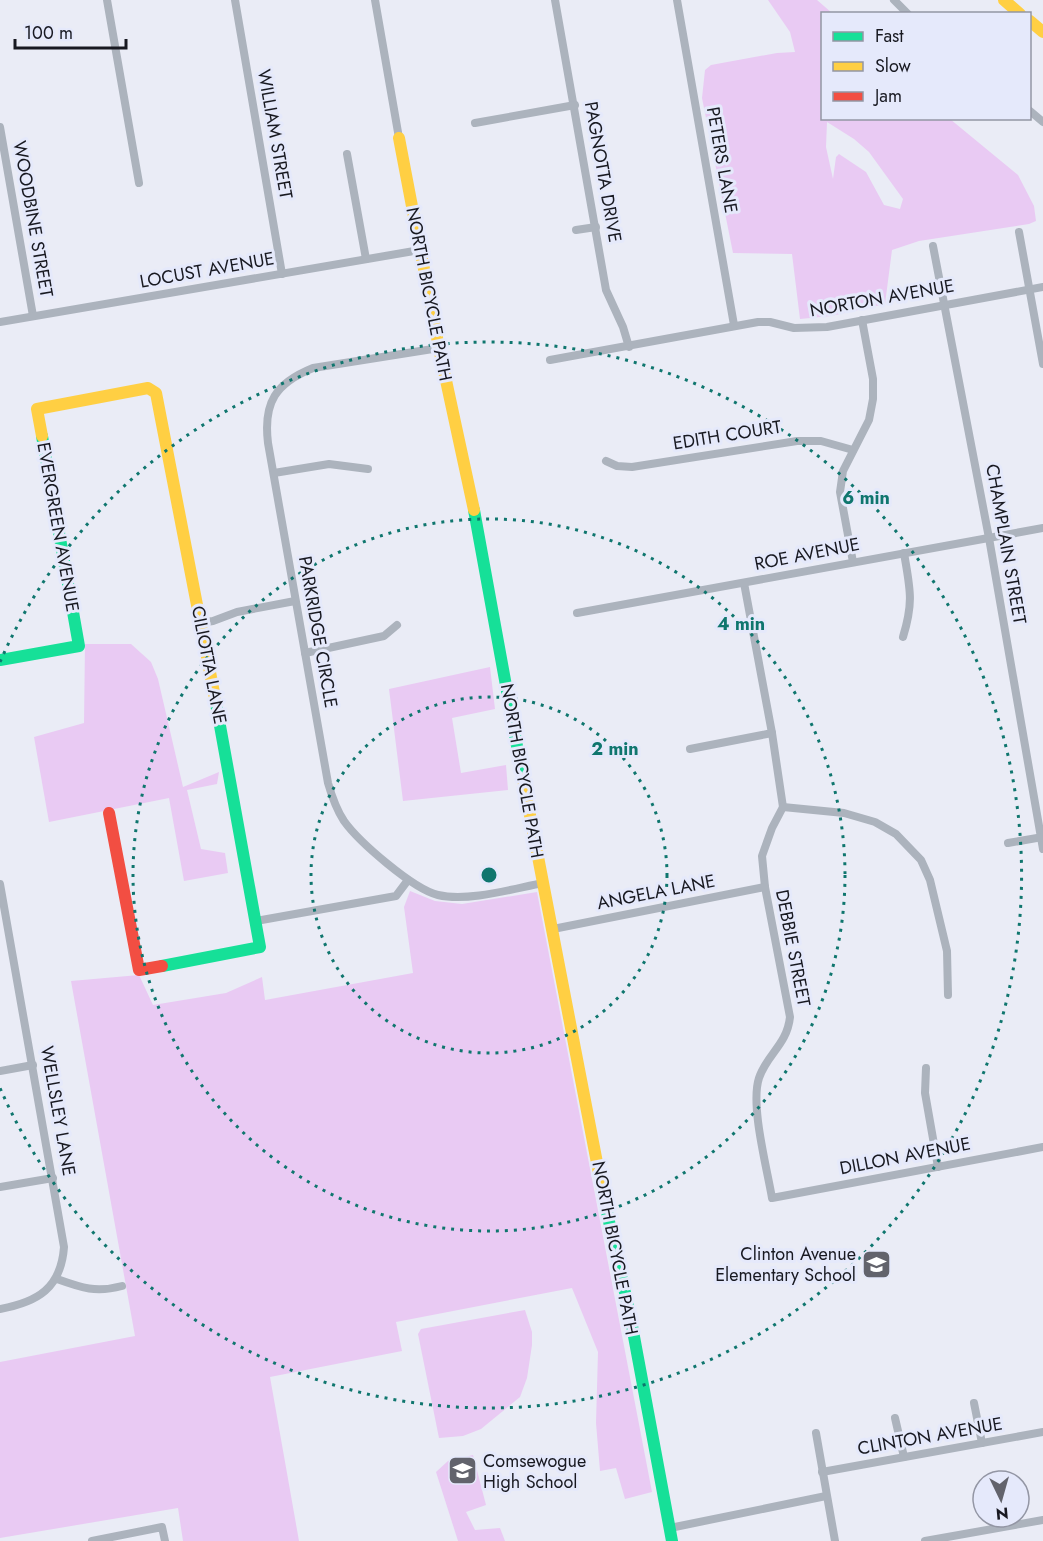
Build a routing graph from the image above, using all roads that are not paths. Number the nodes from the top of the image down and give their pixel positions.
1 (107, 0) edge
2 (235, 0) edge
3 (375, 0) edge
4 (555, 0) edge
5 (676, 0) edge
6 (894, 0) edge
7 (1004, 0) edge
8 (906, 12) edge
9 (1018, 12) edge
10 (1031, 23) edge
11 (1043, 32) edge
12 (575, 105) junction
13 (1031, 113) edge
14 (478, 122) dead end
15 (1043, 122) edge
16 (0, 127) edge
17 (399, 138) joint
18 (347, 154) dead end
19 (139, 183) dead end
20 (596, 226) junction
21 (576, 230) dead end
22 (1019, 232) dead end
23 (933, 246) dead end
24 (420, 249) junction
25 (366, 259) junction
26 (282, 274) junction
27 (1043, 287) edge
28 (1030, 289) junction
29 (943, 304) junction
30 (33, 316) junction
31 (862, 320) junction
32 (0, 322) edge
33 (735, 326) junction
34 (629, 346) junction
35 (439, 348) junction
36 (550, 360) dead end
37 (1043, 364) edge
38 (148, 388) joint
39 (853, 450) junction
40 (606, 461) dead end
41 (368, 469) dead end
42 (274, 473) junction
43 (1043, 528) edge
44 (988, 538) junction
45 (904, 553) junction
46 (853, 562) junction
47 (744, 583) junction
48 (295, 601) junction
49 (577, 613) dead end
50 (200, 623) junction
51 (397, 625) dead end
52 (903, 637) dead end
53 (304, 652) junction
54 (0, 660) edge
55 (772, 733) junction
56 (690, 749) dead end
57 (783, 807) junction
58 (110, 813) dead end
59 (1042, 837) edge
60 (1008, 843) dead end
61 (1043, 849) edge
62 (408, 880) junction
63 (543, 883) junction
64 (0, 884) edge
65 (765, 887) junction
66 (256, 921) junction
67 (553, 929) junction
68 (5, 936) edge
69 (948, 994) dead end
70 (33, 1065) junction
71 (926, 1068) dead end
72 (0, 1071) edge
73 (1043, 1147) edge
74 (938, 1167) junction
75 (53, 1178) junction
76 (0, 1187) edge
77 (772, 1198) joint
78 (57, 1279) junction
79 (122, 1286) dead end
80 (0, 1309) edge
81 (974, 1404) dead end
82 (895, 1418) dead end
83 (1043, 1432) edge
84 (816, 1433) dead end
85 (982, 1443) junction
86 (904, 1457) junction
87 (822, 1472) junction
88 (826, 1496) junction
89 (1043, 1520) edge
90 (670, 1528) junction
91 (92, 1541) edge
92 (165, 1541) edge
93 (672, 1541) edge
94 (835, 1541) edge
95 (925, 1541) edge

1 - 19 street
2 - 26 street, WILLIAM STREET
3 - 17 street, NORTH BICYCLE PATH
4 - 12 street, PAGNOTTA DRIVE
5 - 33 street, PETERS LANE
6 - 8 street
7 - 9 street
10 - 11 street
12 - 14 street
12 - 20 street, PAGNOTTA DRIVE
13 - 15 street
16 - 30 street, WOODBINE STREET
17 - 24 street, NORTH BICYCLE PATH
18 - 25 street
20 - 21 street
20 - 34 street, PAGNOTTA DRIVE
22 - 28 street
23 - 29 street, CHAMPLAIN STREET
24 - 25 street, LOCUST AVENUE
24 - 35 street, NORTH BICYCLE PATH
25 - 26 street, LOCUST AVENUE
26 - 30 street, LOCUST AVENUE
27 - 28 street, NORTON AVENUE
28 - 29 street, NORTON AVENUE
28 - 37 street
29 - 31 street, NORTON AVENUE
29 - 44 street, CHAMPLAIN STREET
30 - 32 street, LOCUST AVENUE
31 - 33 street, NORTON AVENUE
31 - 39 street
33 - 34 street, NORTON AVENUE
34 - 36 street, NORTON AVENUE
35 - 42 street, PARKRIDGE CIRCLE
35 - 63 street, NORTH BICYCLE PATH
38 - 50 street, CILIOTTA LANE
38 - 54 street, EVERGREEN AVENUE
39 - 40 street, EDITH COURT
39 - 46 street
41 - 42 street
42 - 48 street, PARKRIDGE CIRCLE
43 - 44 street, ROE AVENUE
44 - 45 street, ROE AVENUE
44 - 59 street, CHAMPLAIN STREET
45 - 46 street, ROE AVENUE
45 - 52 street
46 - 47 street, ROE AVENUE
47 - 49 street, ROE AVENUE
47 - 55 street
48 - 50 street
48 - 53 street, PARKRIDGE CIRCLE
50 - 66 street, CILIOTTA LANE
51 - 53 street
53 - 62 street, PARKRIDGE CIRCLE
55 - 56 street
55 - 57 street
57 - 65 street, DEBBIE STREET
57 - 69 street
58 - 66 street, CILIOTTA LANE
59 - 60 street
59 - 61 street, CHAMPLAIN STREET
62 - 63 street, PARKRIDGE CIRCLE
62 - 66 street
63 - 67 street, NORTH BICYCLE PATH
64 - 68 street, WELLSLEY LANE
65 - 67 street, ANGELA LANE
65 - 77 street, DEBBIE STREET
67 - 90 street, NORTH BICYCLE PATH
68 - 70 street, WELLSLEY LANE
70 - 72 street
70 - 75 street, WELLSLEY LANE
71 - 74 street
73 - 74 street, DILLON AVENUE
74 - 77 street, DILLON AVENUE
75 - 76 street
75 - 78 street, WELLSLEY LANE
78 - 79 street
78 - 80 street
81 - 85 street
82 - 86 street
83 - 85 street, CLINTON AVENUE
84 - 87 street
85 - 86 street, CLINTON AVENUE
86 - 87 street, CLINTON AVENUE
87 - 88 street
88 - 90 street
88 - 94 street
89 - 95 street
90 - 93 street, NORTH BICYCLE PATH
91 - 92 street

